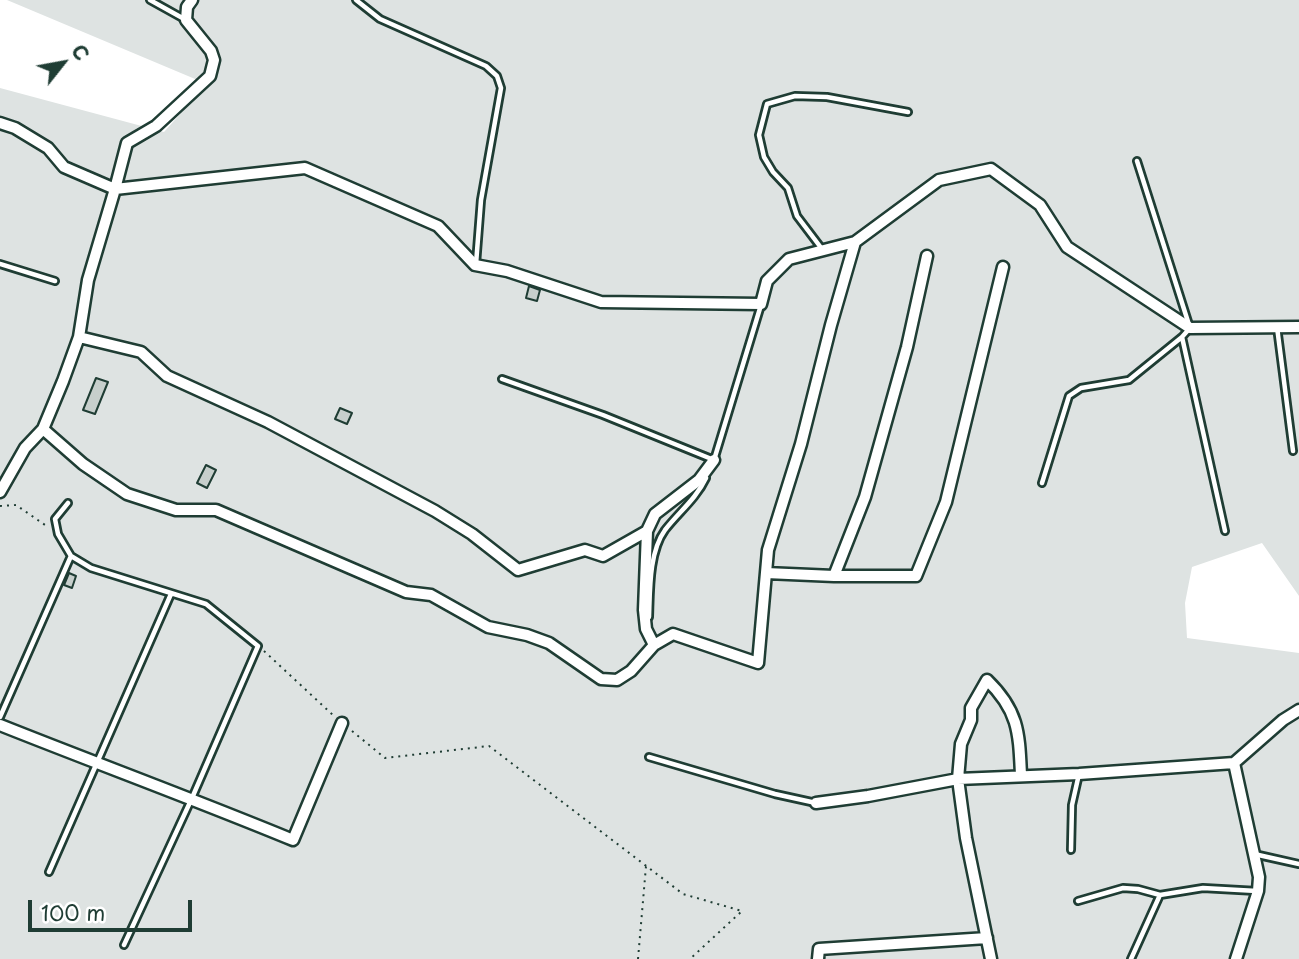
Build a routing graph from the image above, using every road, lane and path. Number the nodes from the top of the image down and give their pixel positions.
1 (150, 0) edge
2 (192, 0) edge
3 (356, 0) edge
4 (186, 20) junction
5 (908, 112) dead end
6 (0, 123) edge
7 (1137, 160) dead end
8 (114, 189) junction
9 (855, 242) junction
10 (822, 248) junction
11 (927, 256) dead end
12 (0, 264) edge
13 (475, 265) junction
14 (1003, 267) dead end
15 (55, 281) dead end
16 (761, 304) junction
17 (1278, 327) junction
18 (1299, 327) edge
19 (1190, 328) junction
20 (79, 337) junction
21 (1182, 337) junction
22 (502, 379) dead end
23 (43, 429) junction
24 (1293, 451) dead end
25 (714, 460) junction
26 (1042, 483) dead end
27 (0, 492) edge
28 (68, 503) dead end
29 (0, 506) edge
30 (647, 531) junction
31 (1225, 531) dead end
32 (58, 534) junction
33 (71, 556) junction
34 (766, 573) junction
35 (834, 576) junction
36 (171, 593) junction
37 (654, 645) junction
38 (258, 646) junction
39 (1299, 710) edge
40 (0, 717) edge
41 (342, 723) junction
42 (0, 725) edge
43 (649, 757) dead end
44 (1234, 763) junction
45 (97, 764) junction
46 (1079, 774) junction
47 (1021, 775) junction
48 (958, 779) junction
49 (192, 798) junction
50 (816, 803) joint
51 (1071, 850) dead end
52 (1253, 854) junction
53 (1299, 864) edge
54 (646, 866) junction
55 (49, 872) dead end
56 (1258, 891) junction
57 (1160, 895) junction
58 (1078, 901) dead end
59 (987, 938) junction
60 (124, 945) dead end
61 (638, 959) edge
62 (690, 959) edge
63 (818, 959) edge
64 (991, 959) edge
65 (1131, 959) edge
66 (1236, 959) edge

1 - 4 lane
2 - 4 street
3 - 13 lane
4 - 8 street
5 - 10 lane
6 - 8 street
7 - 19 lane
8 - 13 street
8 - 20 street
9 - 10 street
9 - 19 street
9 - 34 street
10 - 16 street
11 - 35 street
12 - 15 lane
13 - 16 street
14 - 35 street
16 - 25 lane
17 - 18 street
17 - 19 street
17 - 24 lane
19 - 21 lane
20 - 23 street
20 - 30 street
21 - 26 lane
21 - 31 lane
22 - 25 lane
23 - 27 street
23 - 37 street
25 - 30 street
25 - 37 lane
28 - 32 lane
29 - 32 path
30 - 37 street
32 - 33 lane
33 - 36 lane
33 - 40 lane
34 - 35 street
34 - 37 street
36 - 38 lane
36 - 45 lane
38 - 41 path
38 - 49 lane
39 - 44 street
41 - 49 street
41 - 54 path
42 - 45 street
43 - 50 lane
44 - 46 street
44 - 52 street
45 - 49 street
45 - 55 lane
46 - 47 street
46 - 51 lane
47 - 48 street
47 - 48 street
48 - 50 street
48 - 59 street
49 - 60 lane
52 - 53 lane
52 - 56 street
54 - 61 path
54 - 62 path
56 - 57 lane
56 - 66 street
57 - 58 lane
57 - 65 lane
59 - 63 street
59 - 64 street

